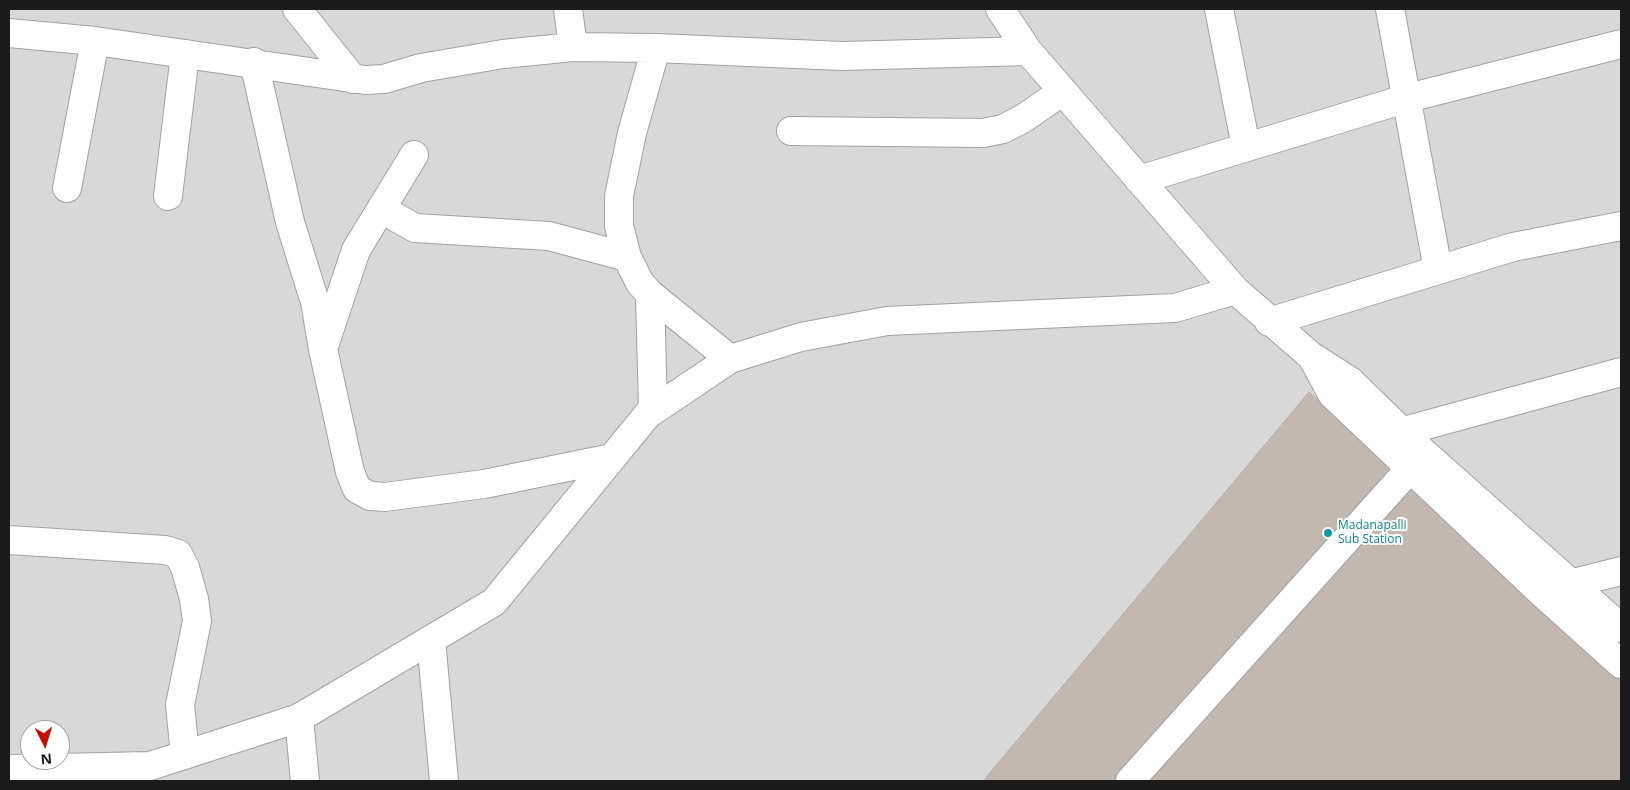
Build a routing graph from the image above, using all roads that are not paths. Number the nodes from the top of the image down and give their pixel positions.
1 (297, 9) edge
2 (568, 9) edge
3 (1000, 9) edge
4 (1219, 9) edge
5 (1390, 9) edge
6 (9, 32) edge
7 (95, 41) junction
8 (1621, 44) edge
9 (573, 48) junction
10 (656, 48) junction
11 (1028, 51) junction
12 (185, 54) junction
13 (254, 62) junction
14 (352, 79) junction
15 (1063, 91) junction
16 (1408, 98) junction
17 (791, 131) dead end
18 (1246, 147) junction
19 (414, 155) dead end
20 (1139, 180) junction
21 (67, 188) dead end
22 (168, 196) dead end
23 (381, 209) junction
24 (1621, 226) edge
25 (627, 258) junction
26 (1438, 270) junction
27 (1235, 290) junction
28 (650, 294) junction
29 (1269, 322) junction
30 (323, 349) junction
31 (1311, 356) junction
32 (730, 359) junction
33 (1621, 372) edge
34 (653, 410) junction
35 (1404, 431) junction
36 (612, 458) junction
37 (1417, 461) junction
38 (9, 540) edge
39 (1621, 572) edge
40 (1571, 583) junction
41 (1541, 592) junction
42 (1621, 628) edge
43 (431, 640) junction
44 (1621, 664) edge
45 (299, 718) junction
46 (185, 755) junction
47 (9, 769) edge
48 (151, 774) edge
49 (305, 781) edge
50 (444, 781) edge
51 (1130, 781) edge

1 - 14 street
2 - 9 street
3 - 11 street
4 - 18 street
5 - 16 street
6 - 7 street
7 - 12 street
7 - 21 street
8 - 16 street
9 - 10 street
9 - 14 street
10 - 11 street
10 - 25 street
11 - 15 street
12 - 13 street
12 - 22 street
13 - 14 street
13 - 30 street
15 - 17 street
15 - 20 street
16 - 18 street
16 - 26 street
18 - 20 street
19 - 23 street
20 - 27 street
23 - 25 street
23 - 30 street
24 - 26 street
25 - 28 street
26 - 29 street
27 - 29 street
27 - 32 street
28 - 32 street
28 - 34 street
29 - 31 street
30 - 36 street
31 - 35 street
31 - 37 street
32 - 34 street
33 - 35 street
34 - 36 street
35 - 37 street
36 - 43 street
37 - 40 street
37 - 41 street
37 - 51 street
38 - 46 street
39 - 40 street
40 - 41 street
40 - 42 street
41 - 44 street
43 - 45 street
43 - 50 street
45 - 46 street
45 - 49 street
46 - 48 street
47 - 48 street

